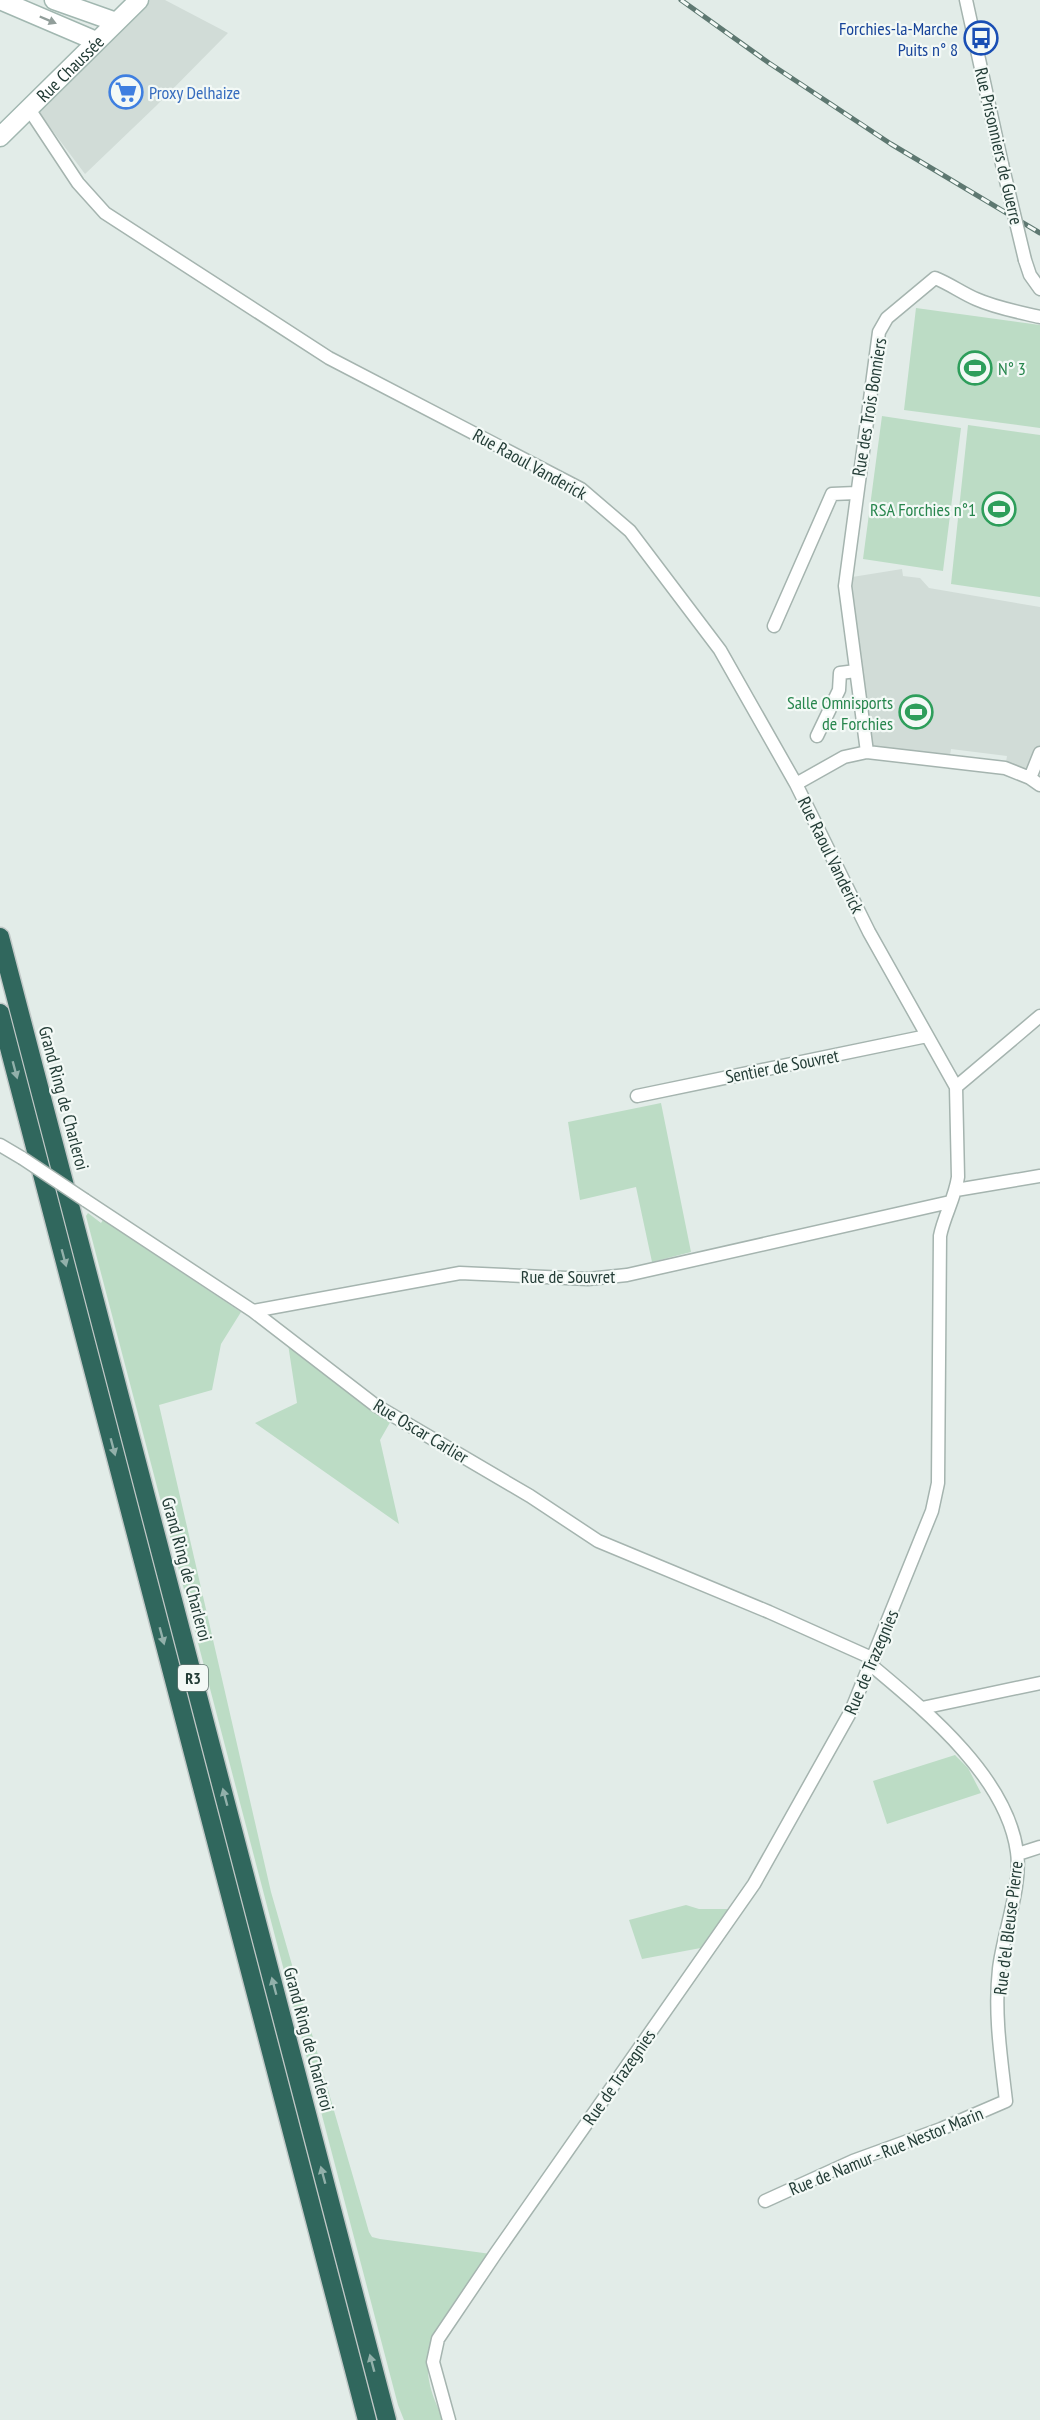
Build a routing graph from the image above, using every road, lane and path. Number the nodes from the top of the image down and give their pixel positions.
1 (0, 0) edge
2 (54, 0) edge
3 (139, 0) edge
4 (966, 0) edge
5 (116, 22) junction
6 (96, 41) junction
7 (28, 109) junction
8 (0, 138) edge
9 (1040, 289) edge
10 (1040, 317) edge
11 (856, 493) junction
12 (774, 626) dead end
13 (856, 671) junction
14 (817, 736) dead end
15 (867, 752) junction
16 (1040, 753) edge
17 (1035, 781) edge
18 (796, 784) junction
19 (0, 937) edge
20 (0, 1013) edge
21 (1040, 1016) edge
22 (927, 1036) junction
23 (956, 1087) junction
24 (637, 1096) dead end
25 (0, 1145) edge
26 (1040, 1176) edge
27 (956, 1190) junction
28 (950, 1202) junction
29 (253, 1311) junction
30 (873, 1662) junction
31 (1040, 1683) edge
32 (922, 1708) junction
33 (1040, 1847) edge
34 (1018, 1854) junction
35 (1006, 2102) joint
36 (765, 2201) dead end
37 (367, 2420) edge
38 (387, 2420) edge
39 (449, 2420) edge

1 -> 6 main road
2 - 5 main road
3 - 5 main road, Rue Chaussée
4 - 9 street, Rue Prisonniers de Guerre, bridge
5 - 6 main road, Rue Chaussée
6 - 7 main road, Rue Chaussée
7 - 8 main road, Rue Chaussée
7 - 18 street, Rue Raoul Vanderick
10 - 11 street, Rue des Trois Bonniers
11 - 12 street, Rue des Trois Bonniers
11 - 13 street, Rue des Trois Bonniers
13 - 14 street
13 - 15 street, Rue des Trois Bonniers
15 - 17 street
15 - 18 street
16 - 17 street
18 - 22 street, Rue Raoul Vanderick
38 -> 19 highway, Grand Ring de Charleroi / R3
20 -> 37 highway, R3
21 - 23 street
22 - 23 street, Rue Raoul Vanderick
22 - 24 street, Sentier de Souvret
23 - 27 street, Rue de Trazegnies
25 - 29 street, Rue Oscar Carlier, bridge
26 - 27 street
27 - 28 street, Rue de Trazegnies
28 - 29 street, Rue de Souvret
28 - 30 street, Rue de Trazegnies
29 - 30 street, Rue Oscar Carlier
30 - 32 street, Rue d'el Bleuse Pierre
30 - 39 street, Rue de Trazegnies
31 - 32 street
32 - 34 street, Rue d'el Bleuse Pierre
33 - 34 street
34 - 35 street, Rue d'el Bleuse Pierre
35 - 36 street, Rue de Namur - Rue Nestor Marin

